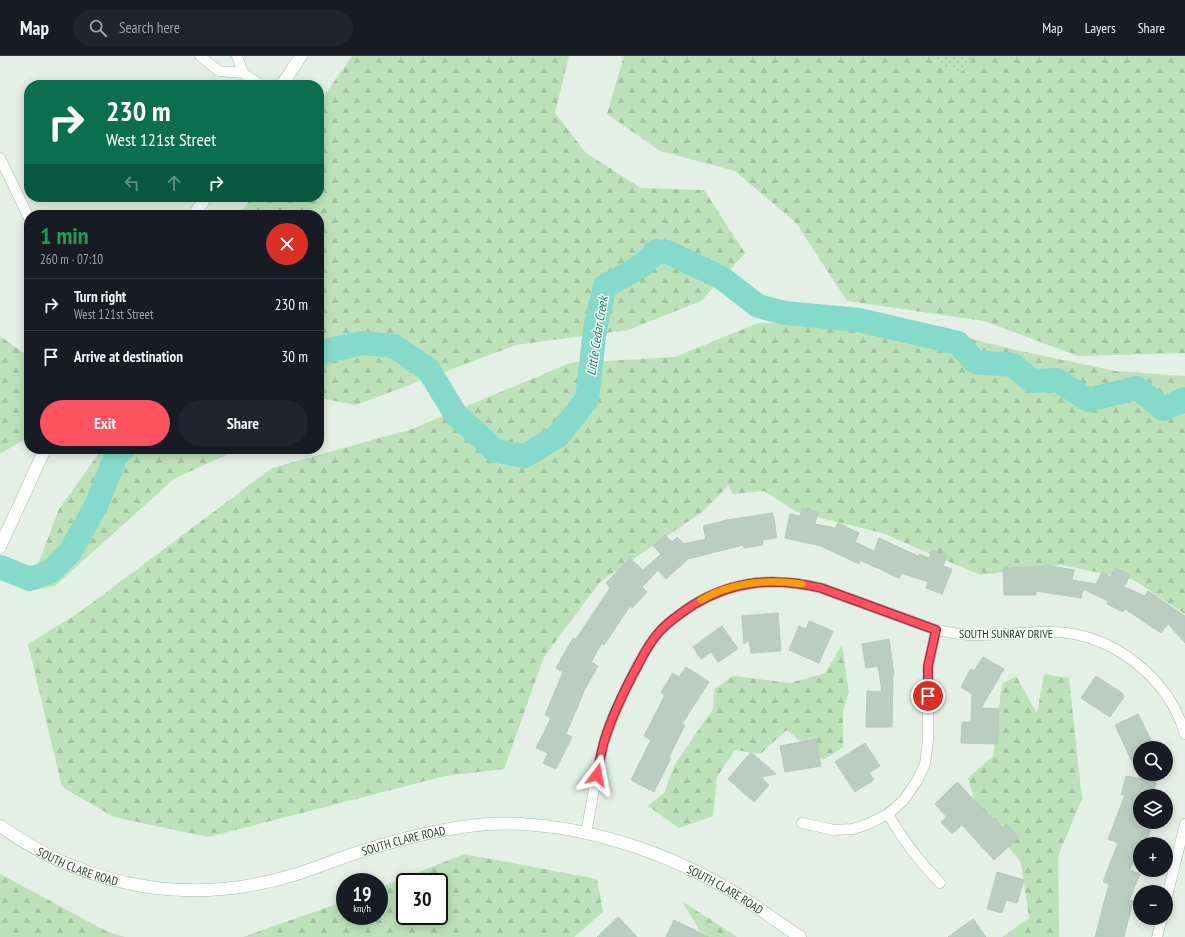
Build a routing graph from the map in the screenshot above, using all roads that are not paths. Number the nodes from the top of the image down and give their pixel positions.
1 (200, 56) edge
2 (236, 56) edge
3 (301, 56) edge
4 (243, 73) junction
5 (254, 80) edge
6 (285, 80) edge
7 (0, 158) edge
8 (25, 210) edge
9 (43, 454) edge
10 (0, 547) edge
11 (936, 630) junction
12 (1185, 734) edge
13 (888, 814) junction
14 (802, 823) dead end
15 (1185, 824) edge
16 (0, 826) edge
17 (586, 832) junction
18 (940, 882) dead end
19 (1170, 885) edge
20 (1160, 925) edge
21 (800, 937) edge
22 (1157, 937) edge

1 - 4 street
2 - 4 street
3 - 6 street
4 - 5 street
7 - 8 street
9 - 10 street
11 - 12 street, SOUTH SUNRAY DRIVE
11 - 13 street
11 - 17 street, SOUTH SUNRAY DRIVE
13 - 14 street
13 - 18 street
15 - 19 street
16 - 17 street, SOUTH CLARE ROAD
17 - 21 street, SOUTH CLARE ROAD
20 - 22 street

